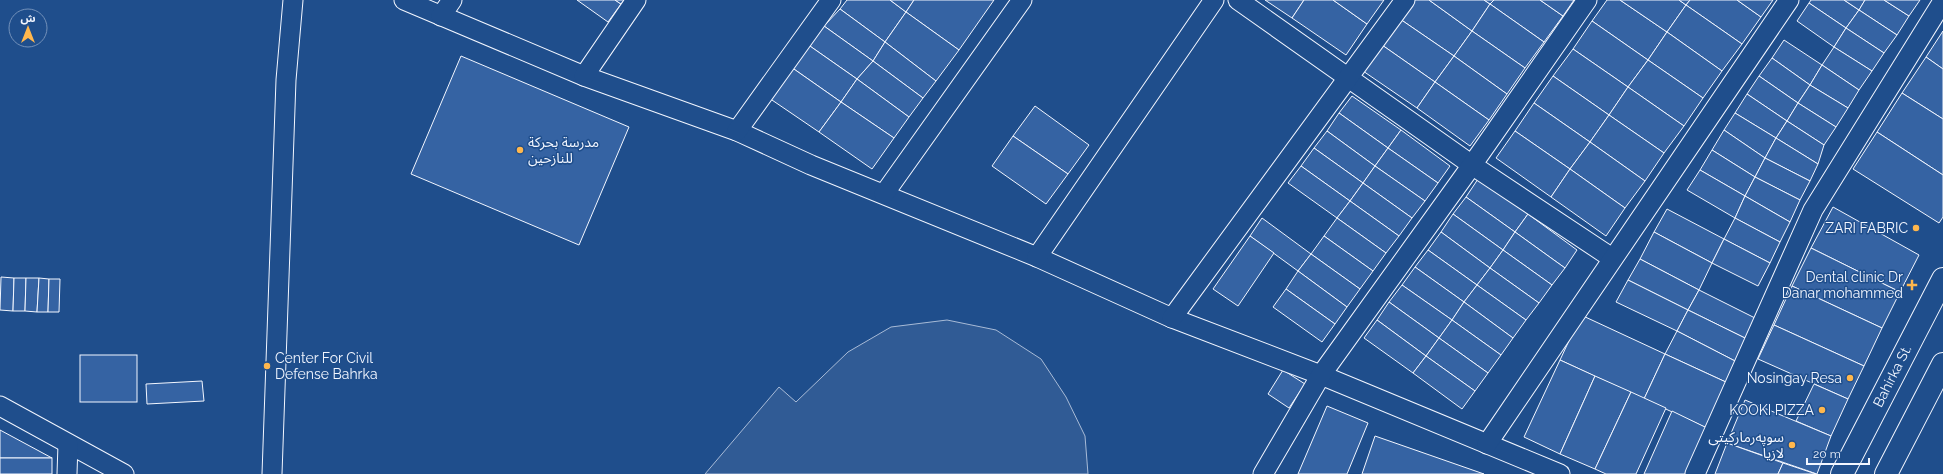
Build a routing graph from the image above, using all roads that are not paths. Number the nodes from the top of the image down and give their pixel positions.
1 (293, 0) edge
2 (404, 0) edge
3 (452, 0) edge
4 (636, 0) edge
5 (831, 0) edge
6 (1022, 0) edge
7 (1214, 0) edge
8 (1238, 0) edge
9 (1405, 0) edge
10 (1586, 0) edge
11 (1789, 0) edge
12 (1943, 1) edge
13 (441, 16) junction
14 (584, 76) junction
15 (1349, 77) junction
16 (737, 131) junction
17 (1472, 165) junction
18 (884, 194) junction
19 (1037, 258) junction
20 (1612, 258) junction
21 (1943, 279) edge
22 (1172, 318) junction
23 (1943, 364) edge
24 (1321, 375) junction
25 (0, 406) edge
26 (68, 444) junction
27 (1487, 444) junction
28 (67, 474) edge
29 (124, 474) edge
30 (272, 474) edge
31 (1262, 474) edge
32 (1560, 474) edge
33 (1695, 474) edge
34 (1842, 474) edge
35 (1886, 474) edge

1 - 30 street
2 - 13 street
3 - 13 street
4 - 14 street
5 - 16 street
6 - 18 street
7 - 19 street
8 - 15 street
9 - 15 street
10 - 17 street
11 - 20 street
12 - 33 street
13 - 14 street
14 - 16 street
15 - 17 street
15 - 22 street
16 - 18 street
17 - 20 street
17 - 24 street
18 - 19 street
19 - 22 street
20 - 27 street
21 - 34 main road, Bahirka St.
22 - 24 street
23 - 35 main road
24 - 27 street
24 - 31 street
25 - 26 street
26 - 28 street
26 - 29 street
27 - 32 street

